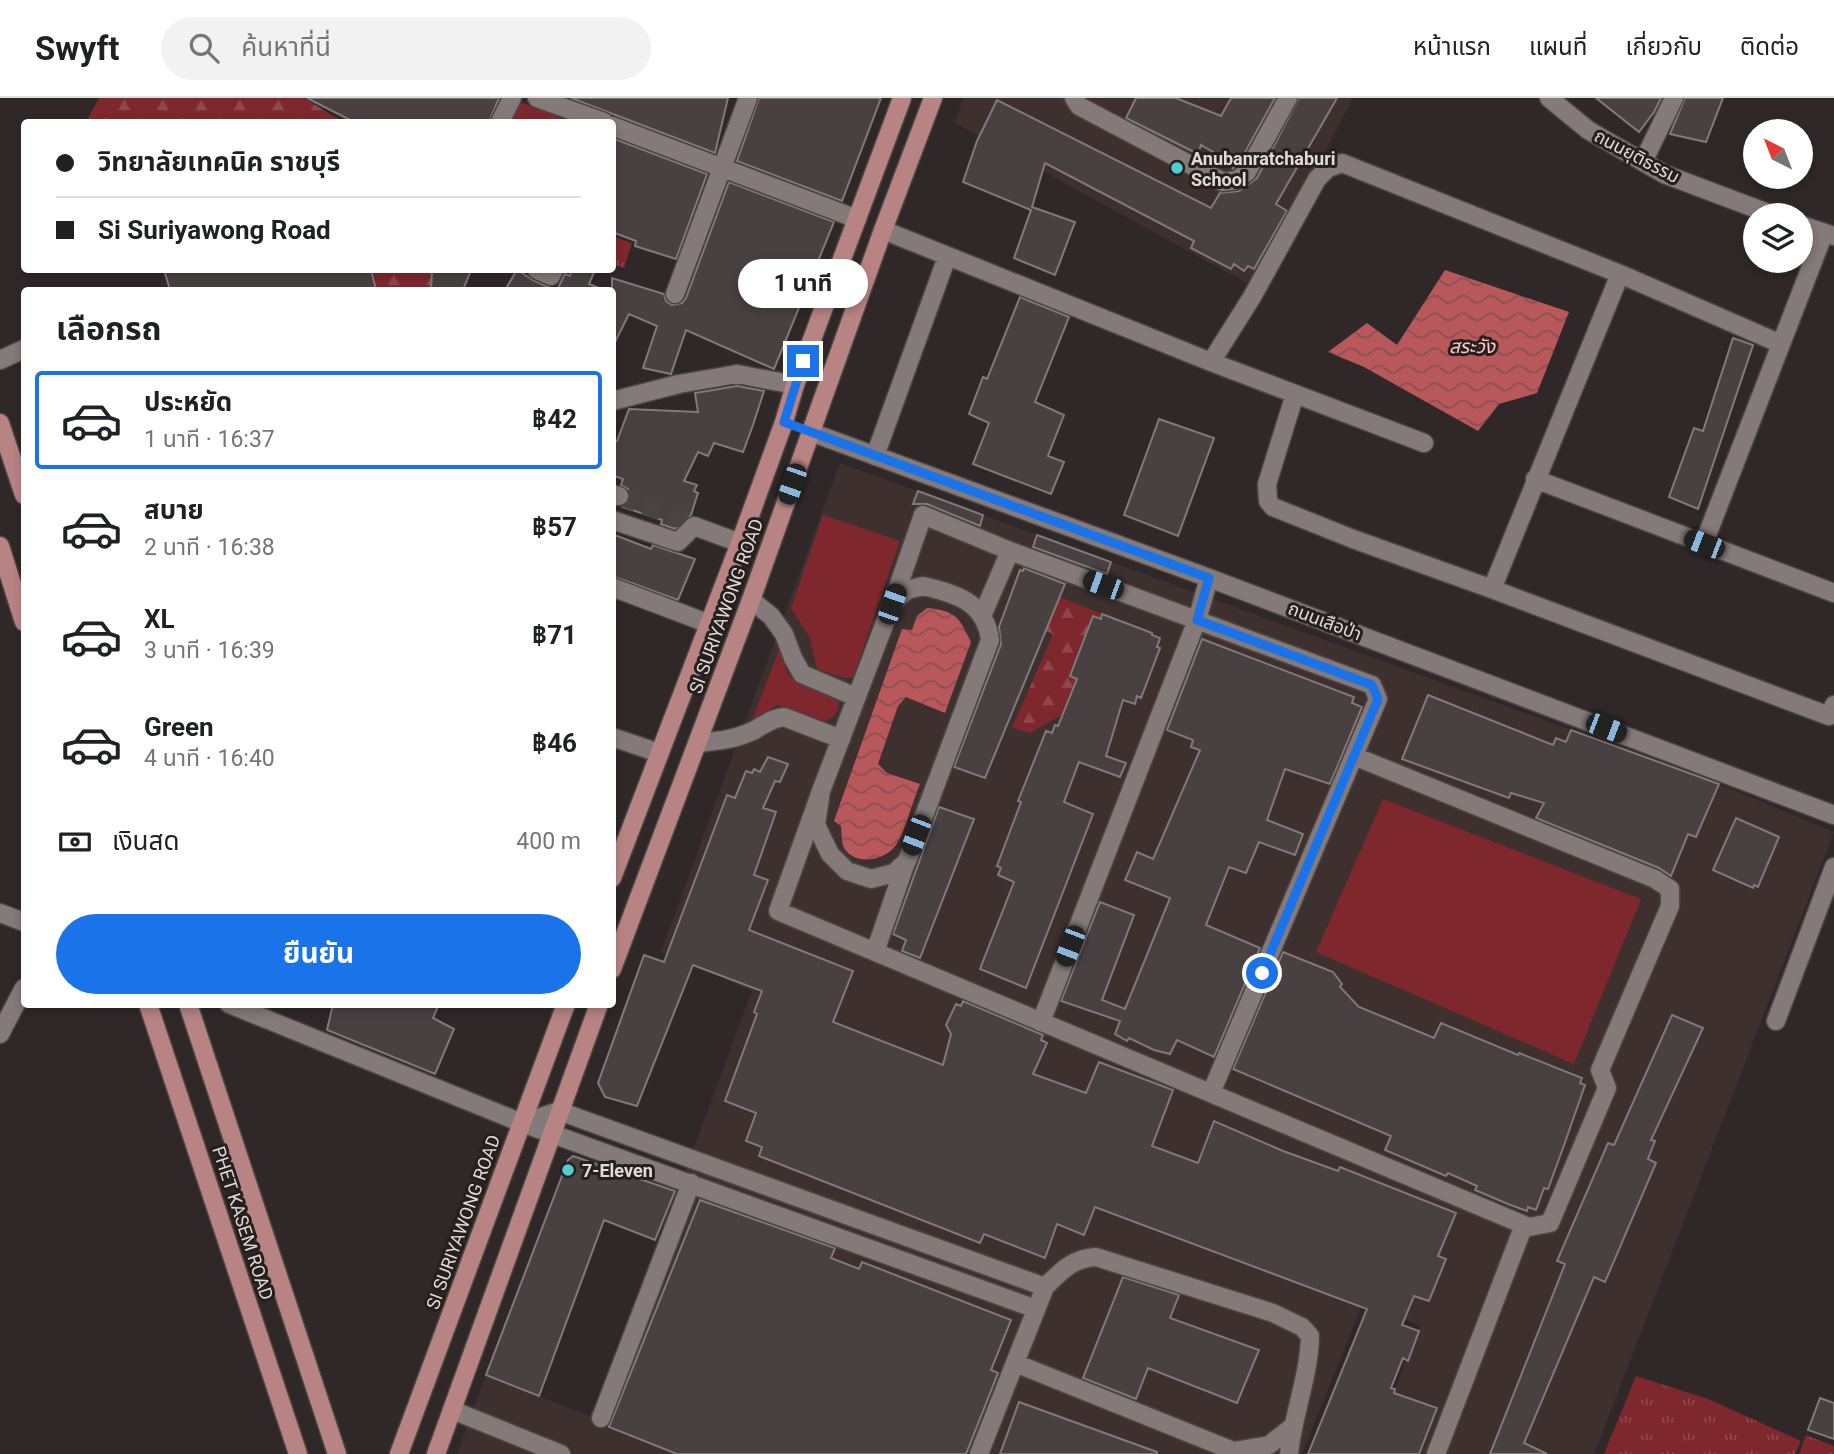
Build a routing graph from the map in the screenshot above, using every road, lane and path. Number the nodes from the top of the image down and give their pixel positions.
1 (512, 98) edge
2 (537, 98) edge
3 (748, 98) edge
4 (901, 98) edge
5 (933, 98) edge
6 (1074, 98) edge
7 (1288, 98) edge
8 (1549, 98) edge
9 (1674, 98) edge
10 (502, 119) edge
11 (596, 119) edge
12 (616, 127) edge
13 (1643, 162) junction
14 (722, 168) junction
15 (1743, 204) edge
16 (857, 219) junction
17 (883, 230) junction
18 (1829, 235) edge
19 (947, 257) junction
20 (1620, 274) junction
21 (675, 295) dead end
22 (1781, 344) junction
23 (21, 350) edge
24 (0, 360) edge
25 (1211, 362) junction
26 (794, 385) junction
27 (1295, 394) junction
28 (616, 400) edge
29 (784, 422) junction
30 (0, 423) edge
31 (813, 433) junction
32 (1424, 443) dead end
33 (875, 456) junction
34 (1535, 479) junction
35 (21, 486) edge
36 (616, 521) edge
37 (740, 542) junction
38 (1704, 544) junction
39 (0, 546) edge
40 (1010, 551) junction
41 (1209, 578) junction
42 (616, 589) edge
43 (1492, 589) junction
44 (1834, 593) edge
45 (751, 600) junction
46 (892, 604) junction
47 (21, 612) edge
48 (982, 616) junction
49 (1197, 620) junction
50 (707, 623) junction
51 (856, 697) junction
52 (1834, 705) edge
53 (616, 738) edge
54 (841, 739) junction
55 (698, 743) junction
56 (659, 754) junction
57 (1354, 757) junction
58 (821, 791) junction
59 (1834, 816) edge
60 (907, 861) junction
61 (616, 867) edge
62 (1834, 867) edge
63 (0, 913) edge
64 (21, 921) edge
65 (875, 952) junction
66 (616, 958) edge
67 (21, 995) edge
68 (149, 1008) edge
69 (189, 1008) edge
70 (239, 1008) edge
71 (565, 1008) edge
72 (598, 1008) edge
73 (1776, 1021) dead end
74 (1041, 1022) junction
75 (0, 1034) edge
76 (1211, 1093) junction
77 (559, 1111) junction
78 (522, 1123) junction
79 (552, 1133) junction
80 (691, 1183) junction
81 (865, 1221) junction
82 (1524, 1225) junction
83 (857, 1244) junction
84 (1045, 1287) junction
85 (1037, 1309) junction
86 (1015, 1363) junction
87 (452, 1410) junction
88 (601, 1418) dead end
89 (1292, 1427) junction
90 (1237, 1452) edge
91 (298, 1454) edge
92 (337, 1454) edge
93 (399, 1454) edge
94 (436, 1454) edge
95 (561, 1454) edge
96 (979, 1454) edge
97 (1289, 1454) edge
98 (1436, 1454) edge

1 - 10 street
2 - 11 street
3 - 14 street
4 - 16 main road, SI SURIYAWONG ROAD
5 - 17 main road, SI SURIYAWONG ROAD
6 - 7 street
8 - 13 street, ถนนยุติธรรม
9 - 13 street
12 - 14 street
13 - 15 street, ถนนยุติธรรม
14 - 16 street
14 - 21 street
16 - 17 main road
16 - 26 main road, SI SURIYAWONG ROAD
17 - 19 street
17 - 31 main road, SI SURIYAWONG ROAD
18 - 22 street
19 - 25 street
19 - 33 street
20 - 22 street
20 - 25 street
20 - 34 street
22 - 38 street
23 - 24 street
25 - 27 street
26 - 28 street
26 - 29 main road, SI SURIYAWONG ROAD
27 - 32 street
27 - 43 street
29 - 31 main road
29 - 37 main road, SI SURIYAWONG ROAD
30 - 35 main road
31 - 33 street, ถนนเสือป่า
31 - 45 main road, SI SURIYAWONG ROAD
33 - 41 street, ถนนเสือป่า
34 - 38 street
34 - 43 street
36 - 37 street
37 - 50 main road, SI SURIYAWONG ROAD
38 - 44 street
39 - 47 main road
40 - 46 street
40 - 48 street
40 - 49 street
41 - 49 street
41 - 59 street, ถนนเสือป่า
42 - 50 street
43 - 52 street
45 - 51 street
45 - 55 main road, SI SURIYAWONG ROAD
46 - 48 street
46 - 51 street
48 - 60 street
49 - 57 street
49 - 74 street
50 - 56 main road, SI SURIYAWONG ROAD
51 - 54 street
53 - 56 street
54 - 55 street
54 - 58 street
55 - 66 main road, SI SURIYAWONG ROAD
56 - 61 main road, SI SURIYAWONG ROAD
57 - 76 street
57 - 82 street
58 - 60 street
58 - 65 street
60 - 65 street
62 - 73 street
63 - 64 street
65 - 74 street
67 - 75 street
68 - 91 main road, PHET KASEM ROAD
69 - 92 main road, PHET KASEM ROAD
70 - 78 street
71 - 78 main road, SI SURIYAWONG ROAD
72 - 77 main road
74 - 76 street
76 - 82 street
77 - 78 street
77 - 79 main road
77 - 81 street
78 - 79 street
78 - 93 main road, SI SURIYAWONG ROAD
79 - 80 street
79 - 87 main road
80 - 83 street
80 - 88 street
81 - 83 street
81 - 84 street
82 - 98 street
83 - 85 street
84 - 85 street
84 - 89 street
85 - 86 street
86 - 90 street
86 - 96 street
87 - 94 main road
87 - 95 street
89 - 90 street
89 - 97 street

